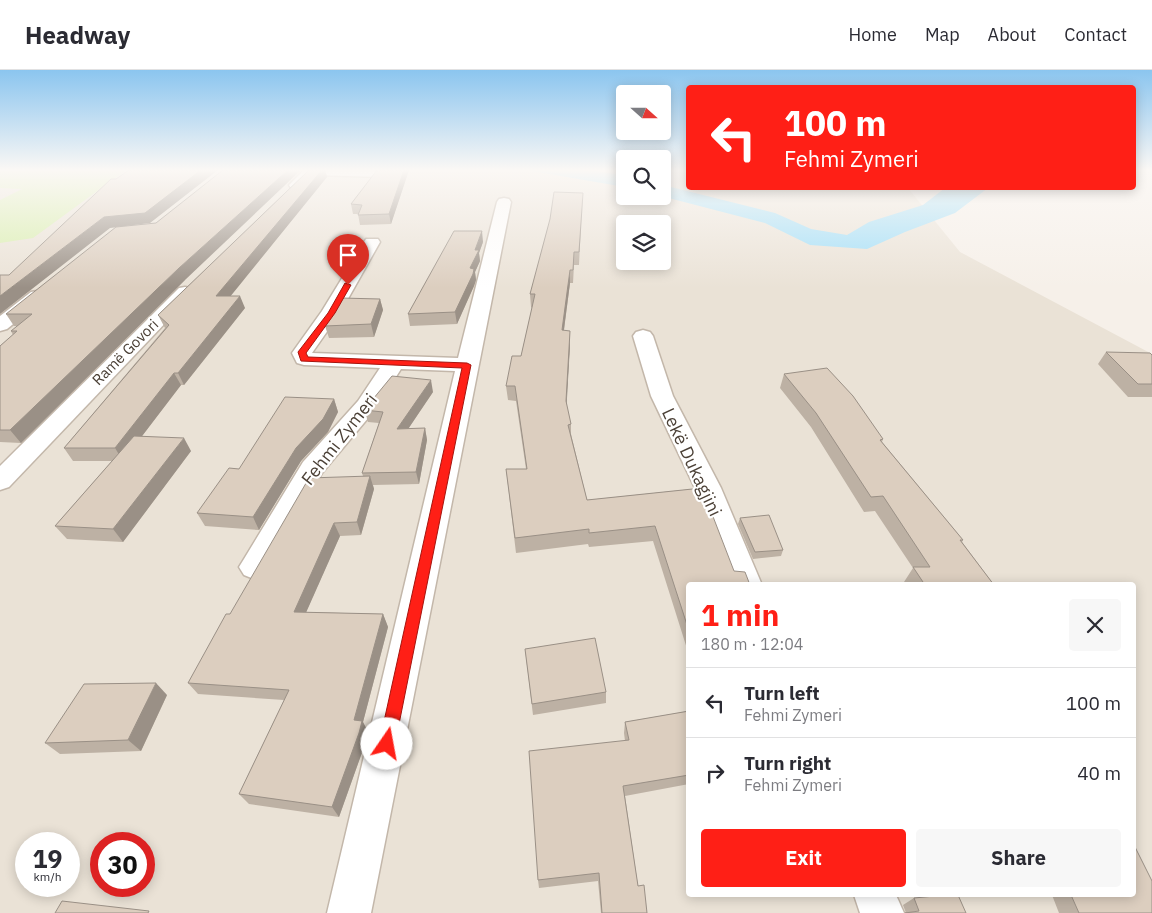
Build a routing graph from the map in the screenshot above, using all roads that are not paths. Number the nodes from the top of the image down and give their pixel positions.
1 (502, 209) edge
2 (372, 242) dead end
3 (199, 278) edge
4 (49, 287) edge
5 (0, 325) edge
6 (643, 336) dead end
7 (394, 363) junction
8 (467, 365) junction
9 (0, 481) edge
10 (254, 567) dead end
11 (746, 582) edge
12 (877, 897) edge
13 (349, 913) edge
14 (882, 913) edge

1 - 8 street
2 - 7 street
3 - 9 street, Ramë Govori
4 - 5 street
6 - 11 street, Lekë Dukagjini
7 - 8 street
7 - 10 street, Fehmi Zymeri
8 - 13 street
12 - 14 street

